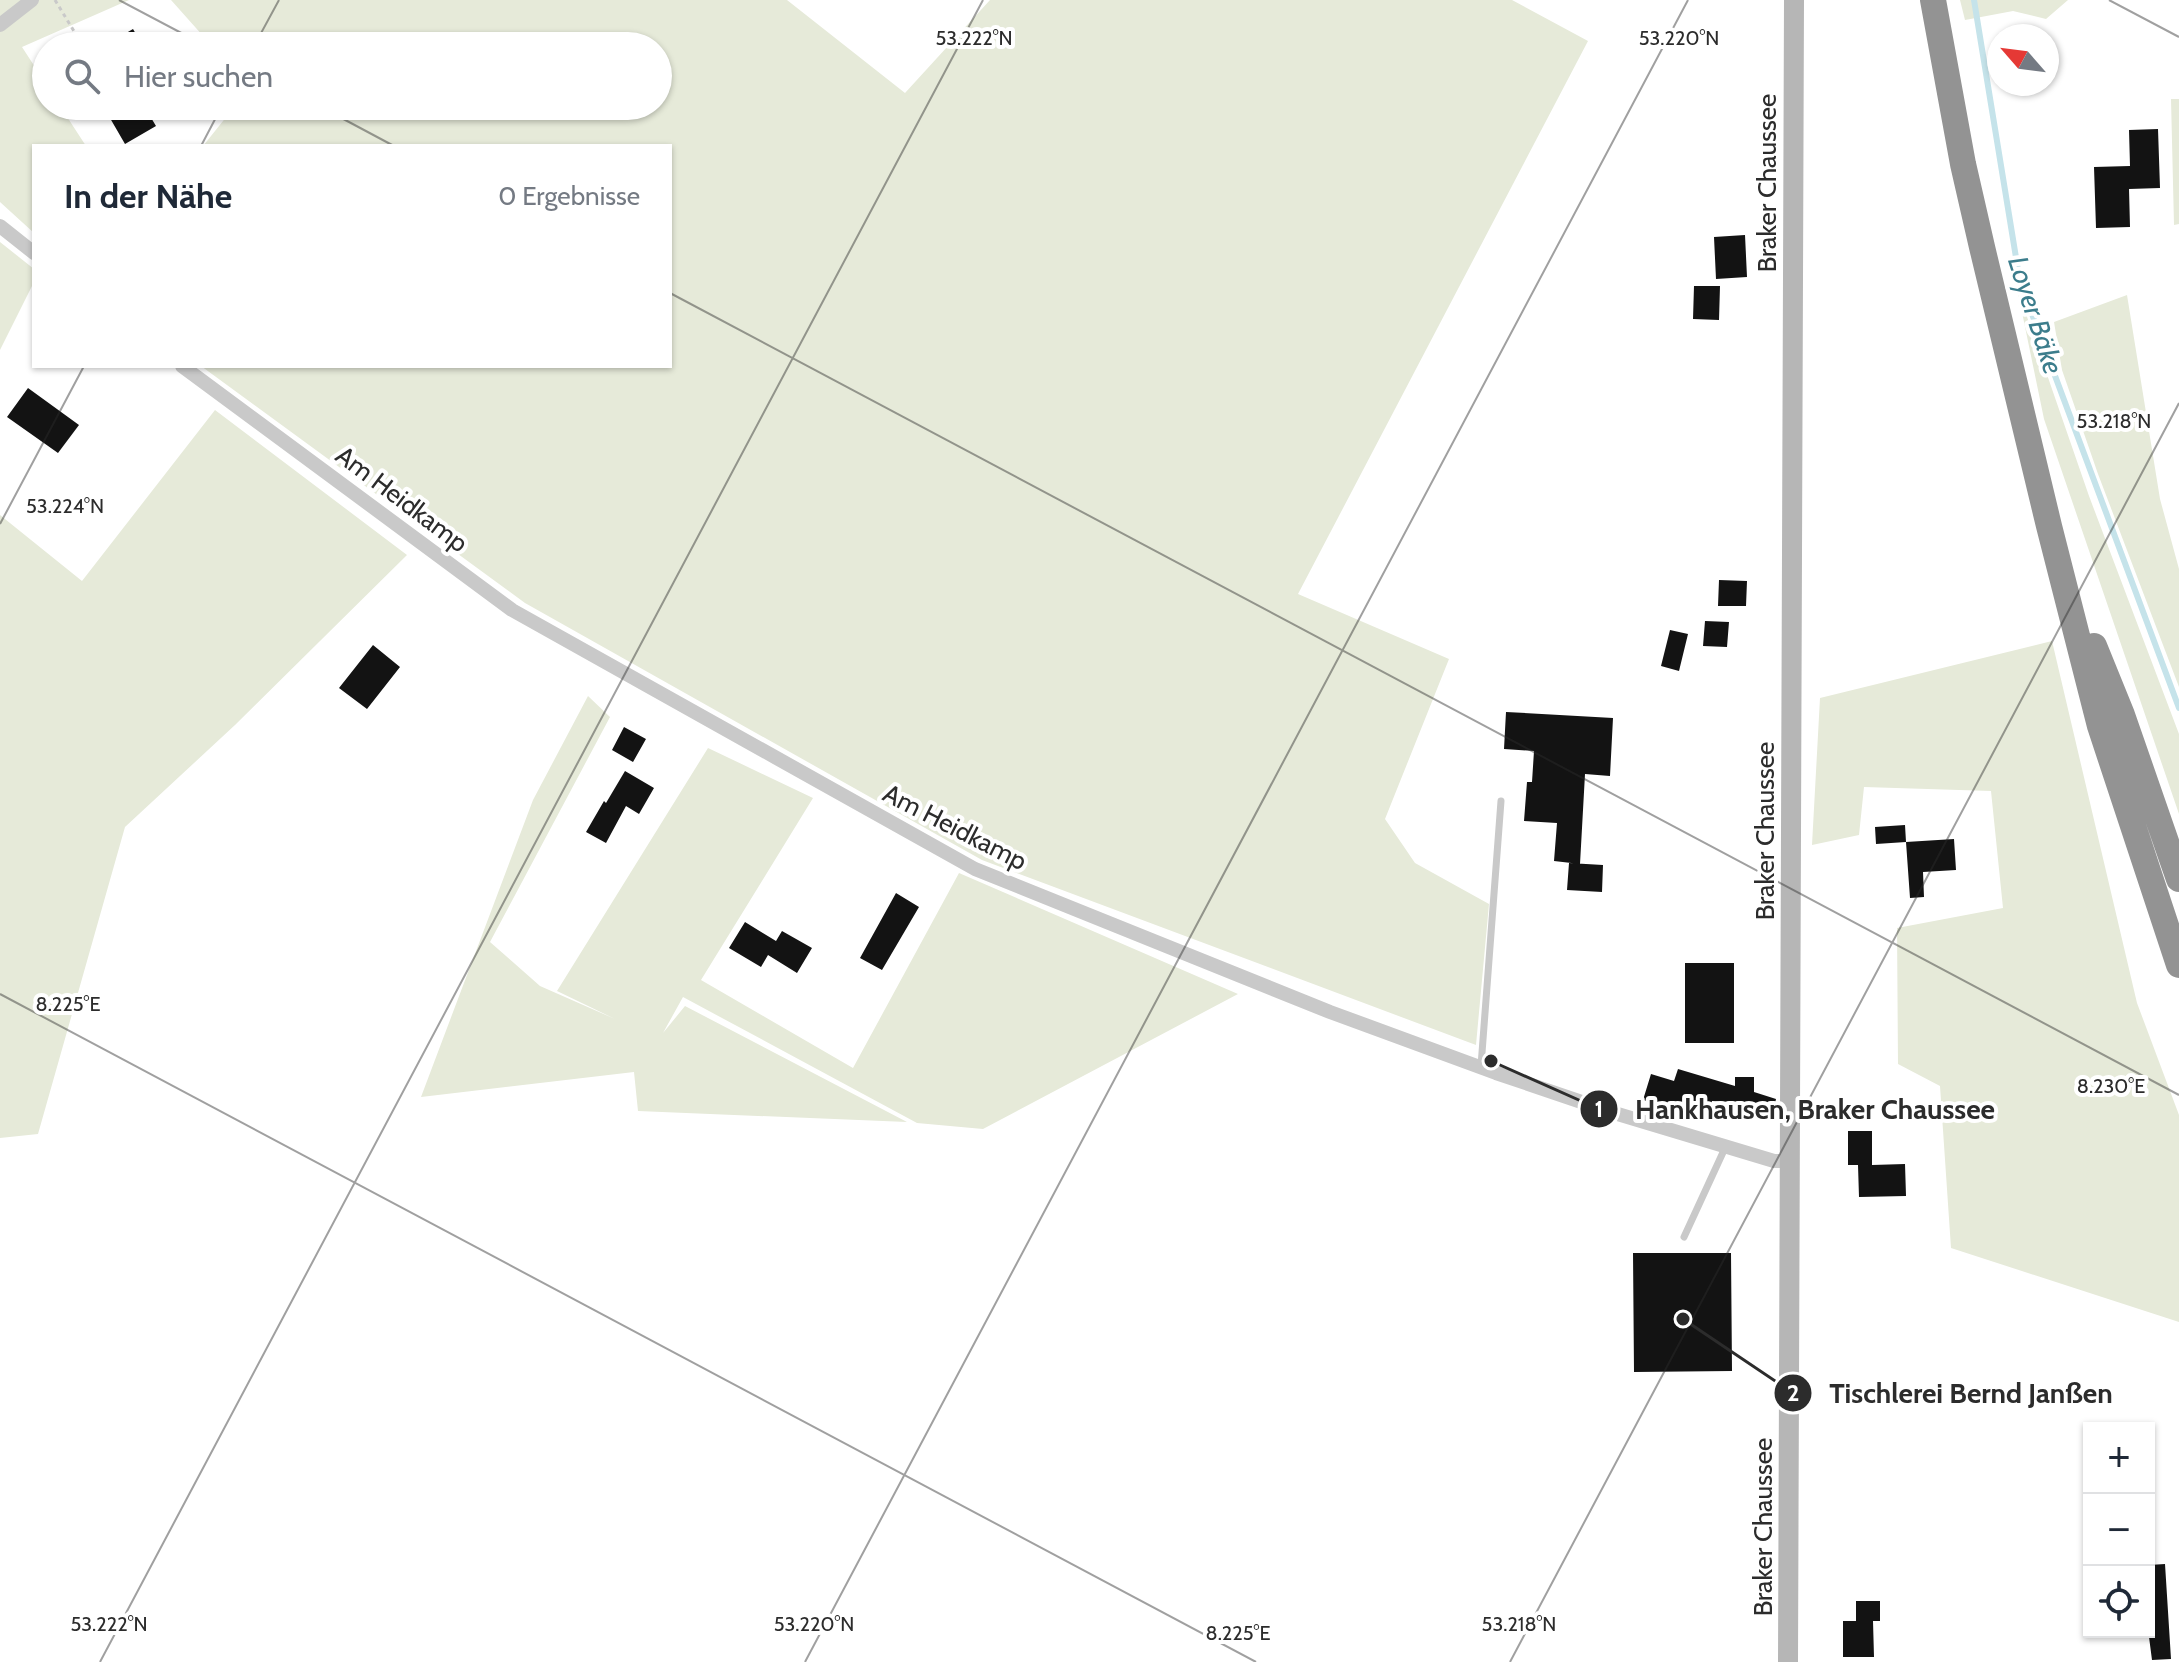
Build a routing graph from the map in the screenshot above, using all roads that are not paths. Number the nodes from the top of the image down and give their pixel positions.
1 (32, 0) edge
2 (1794, 0) edge
3 (1933, 0) edge
4 (0, 25) edge
5 (0, 226) edge
6 (32, 251) edge
7 (185, 368) edge
8 (2049, 526) junction
9 (1501, 801) dead end
10 (2179, 879) edge
11 (2179, 965) edge
12 (1481, 1067) junction
13 (1725, 1146) junction
14 (1790, 1161) junction
15 (1684, 1237) dead end
16 (1788, 1662) edge

1 - 4 street
2 - 14 street, Braker Chaussee
3 - 8 highway
5 - 6 street
7 - 12 street, Am Heidkamp
8 - 10 highway
8 - 11 highway
9 - 12 lane
12 - 13 street, Am Heidkamp
13 - 14 street, Am Heidkamp
13 - 15 lane
14 - 16 street, Braker Chaussee

